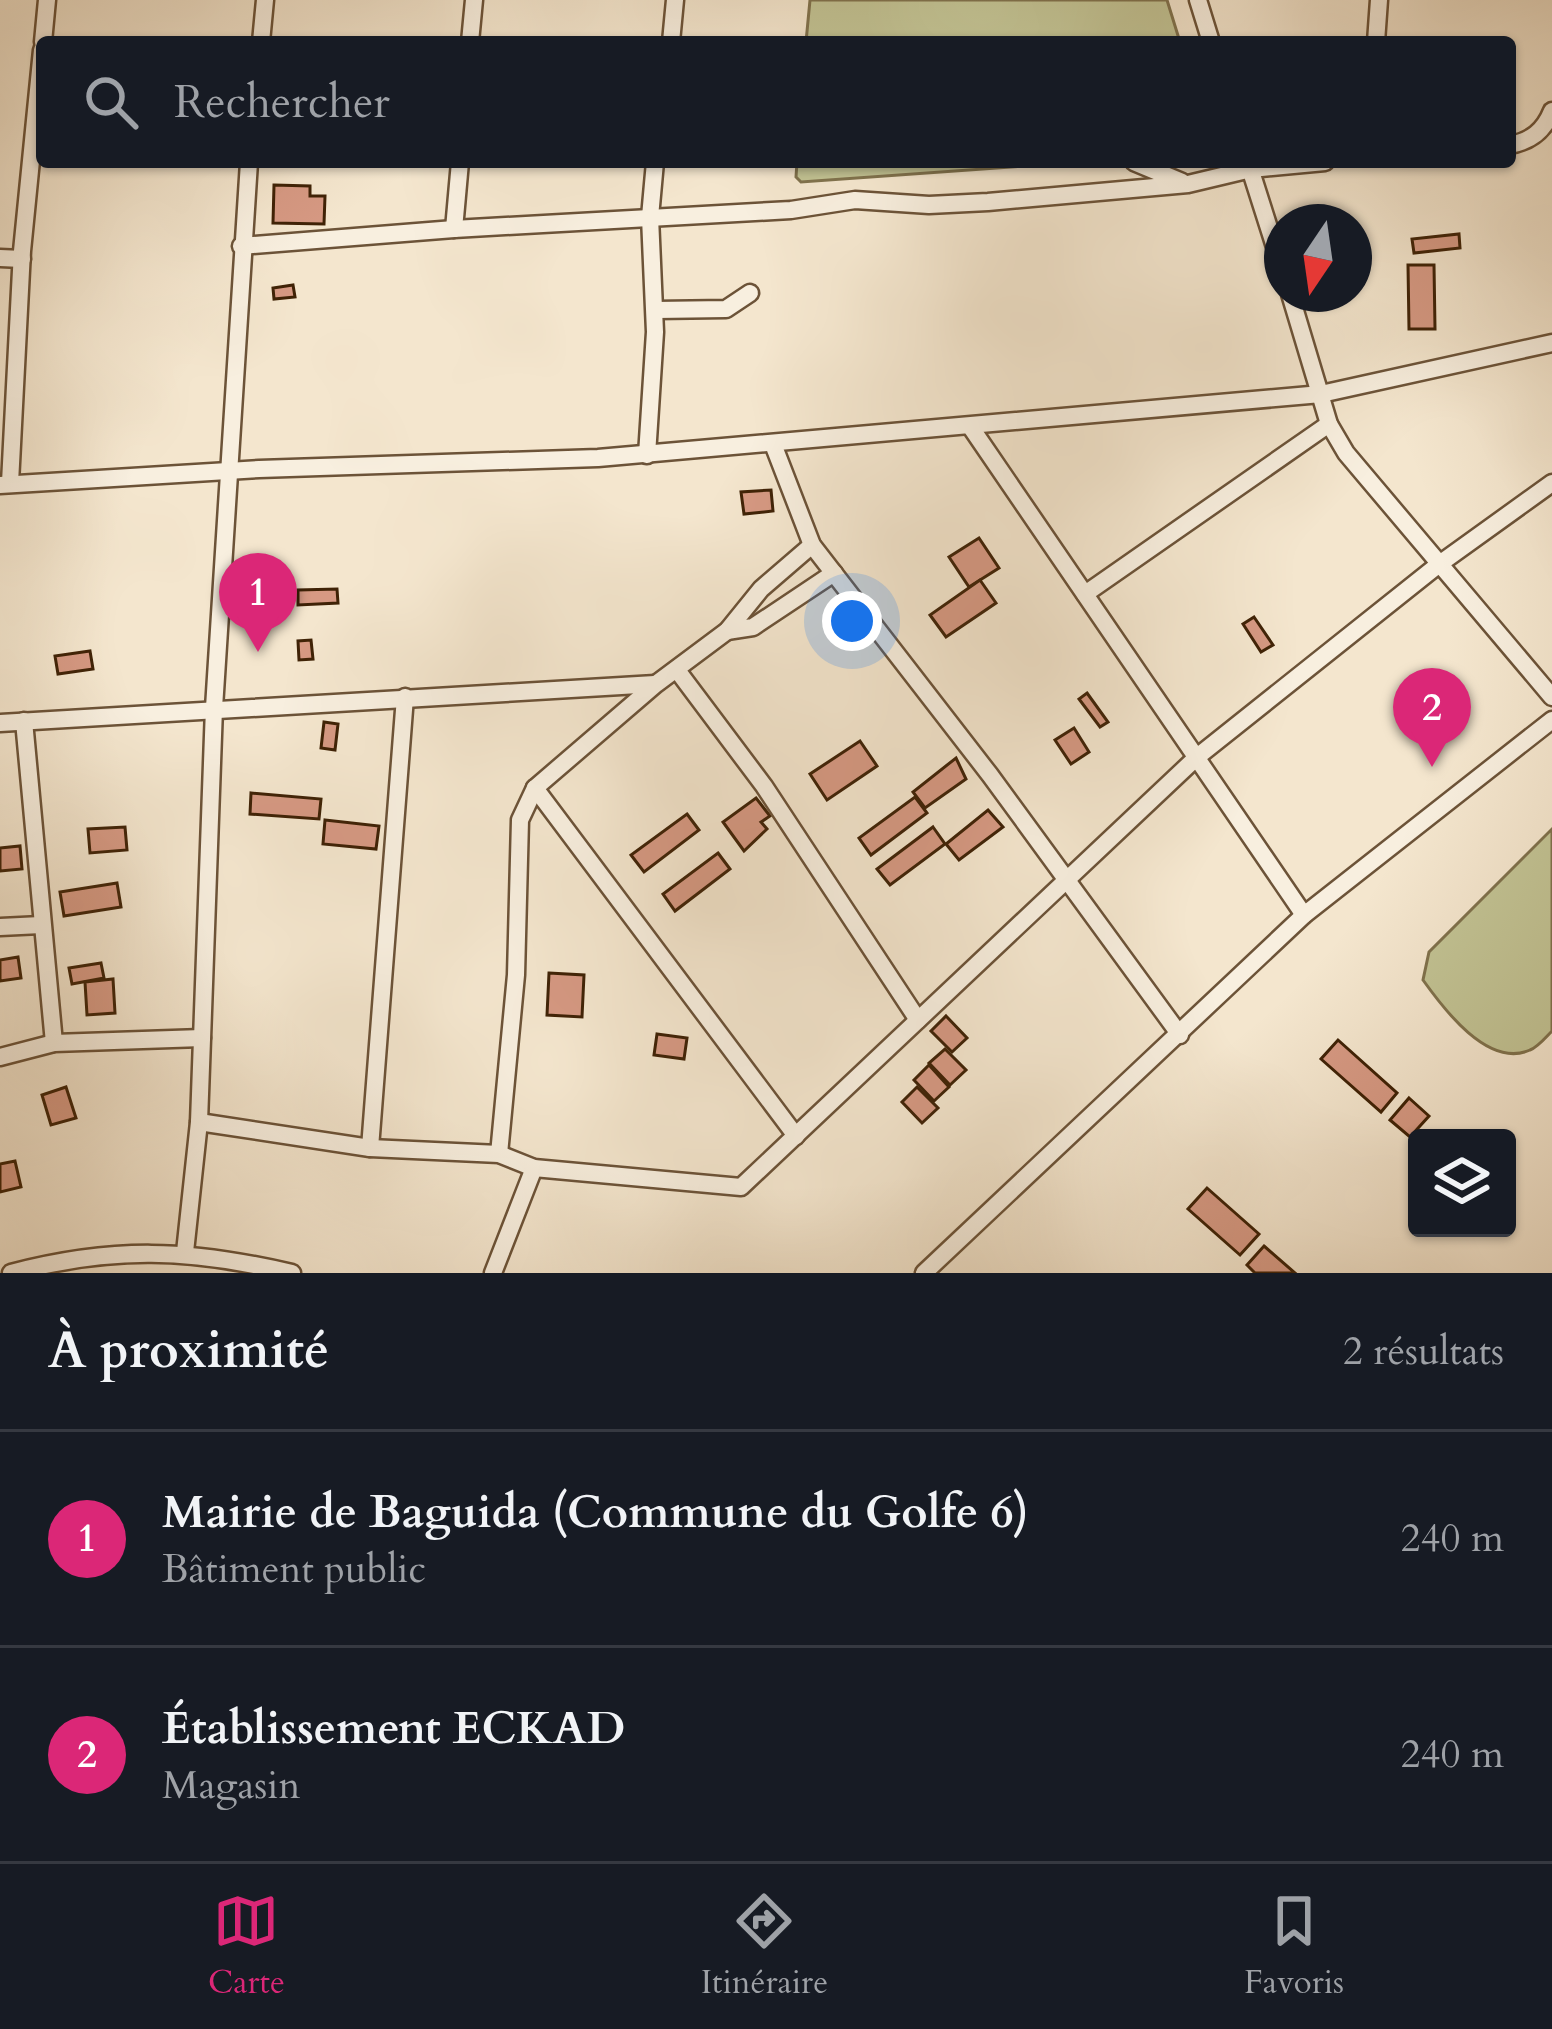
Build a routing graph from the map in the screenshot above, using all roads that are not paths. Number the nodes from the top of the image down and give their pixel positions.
1 (47, 0) edge
2 (265, 0) edge
3 (473, 0) edge
4 (675, 0) edge
5 (1198, 0) edge
6 (1379, 0) edge
7 (43, 36) edge
8 (262, 36) edge
9 (470, 36) edge
10 (671, 36) edge
11 (1209, 36) edge
12 (1376, 36) edge
13 (36, 110) edge
14 (1552, 111) edge
15 (1516, 144) edge
16 (248, 168) edge
17 (459, 168) edge
18 (654, 168) edge
19 (1149, 168) edge
20 (1240, 168) edge
21 (1251, 168) edge
22 (1188, 184) junction
23 (1264, 210) edge
24 (650, 217) junction
25 (454, 229) junction
26 (242, 246) junction
27 (0, 258) edge
28 (22, 260) junction
29 (750, 293) dead end
30 (656, 310) junction
31 (1296, 312) edge
32 (1552, 343) edge
33 (1322, 394) junction
34 (1329, 424) junction
35 (970, 426) junction
36 (6, 432) edge
37 (773, 444) junction
38 (647, 454) junction
39 (228, 470) junction
40 (1552, 483) edge
41 (5, 484) edge
42 (812, 545) junction
43 (1438, 565) junction
44 (833, 573) junction
45 (1085, 594) junction
46 (727, 631) junction
47 (677, 670) junction
48 (656, 684) junction
49 (405, 697) junction
50 (1552, 697) edge
51 (214, 708) junction
52 (1552, 720) edge
53 (24, 721) junction
54 (0, 723) edge
55 (1196, 757) junction
56 (536, 788) junction
57 (1068, 881) junction
58 (1304, 915) junction
59 (41, 925) junction
60 (0, 927) edge
61 (918, 1020) junction
62 (1180, 1035) junction
63 (202, 1038) junction
64 (54, 1043) junction
65 (0, 1057) edge
66 (199, 1122) junction
67 (796, 1136) junction
68 (370, 1148) junction
69 (500, 1154) junction
70 (534, 1168) junction
71 (185, 1252) junction
72 (269, 1270) edge
73 (924, 1272) edge
74 (11, 1273) edge
75 (292, 1273) edge
76 (494, 1273) edge

1 - 7 street
2 - 8 street
3 - 9 street
4 - 10 street
5 - 11 street
6 - 12 street
13 - 28 street
14 - 15 street
16 - 26 street
17 - 25 street
18 - 24 street
19 - 22 street
20 - 22 street
21 - 23 street
22 - 24 street
24 - 25 street
24 - 30 street
25 - 26 street
26 - 39 street
27 - 28 street
28 - 36 street
29 - 30 street
30 - 38 street
31 - 33 street
32 - 33 street
33 - 34 street
33 - 35 street
34 - 43 street
34 - 45 street
35 - 37 street
35 - 45 street
36 - 41 street
37 - 38 street
37 - 42 street
38 - 39 street
39 - 41 street
39 - 51 street
40 - 43 street
42 - 44 street
42 - 46 street
43 - 50 street
43 - 55 street
44 - 46 street
44 - 57 street
45 - 55 street
46 - 47 street
47 - 48 street
47 - 61 street
48 - 49 street
48 - 56 street
49 - 51 street
49 - 68 street
51 - 53 street
51 - 63 street
52 - 58 street
53 - 54 street
53 - 59 street
55 - 57 street
55 - 58 street
56 - 67 street
56 - 69 street
57 - 61 street
57 - 62 street
58 - 62 street
59 - 60 street
59 - 64 street
61 - 67 street
62 - 73 street
63 - 64 street
63 - 66 street
64 - 65 street
66 - 68 street
66 - 71 street
67 - 70 street
68 - 69 street
69 - 70 street
70 - 76 street
71 - 72 street
71 - 74 street
72 - 75 street

